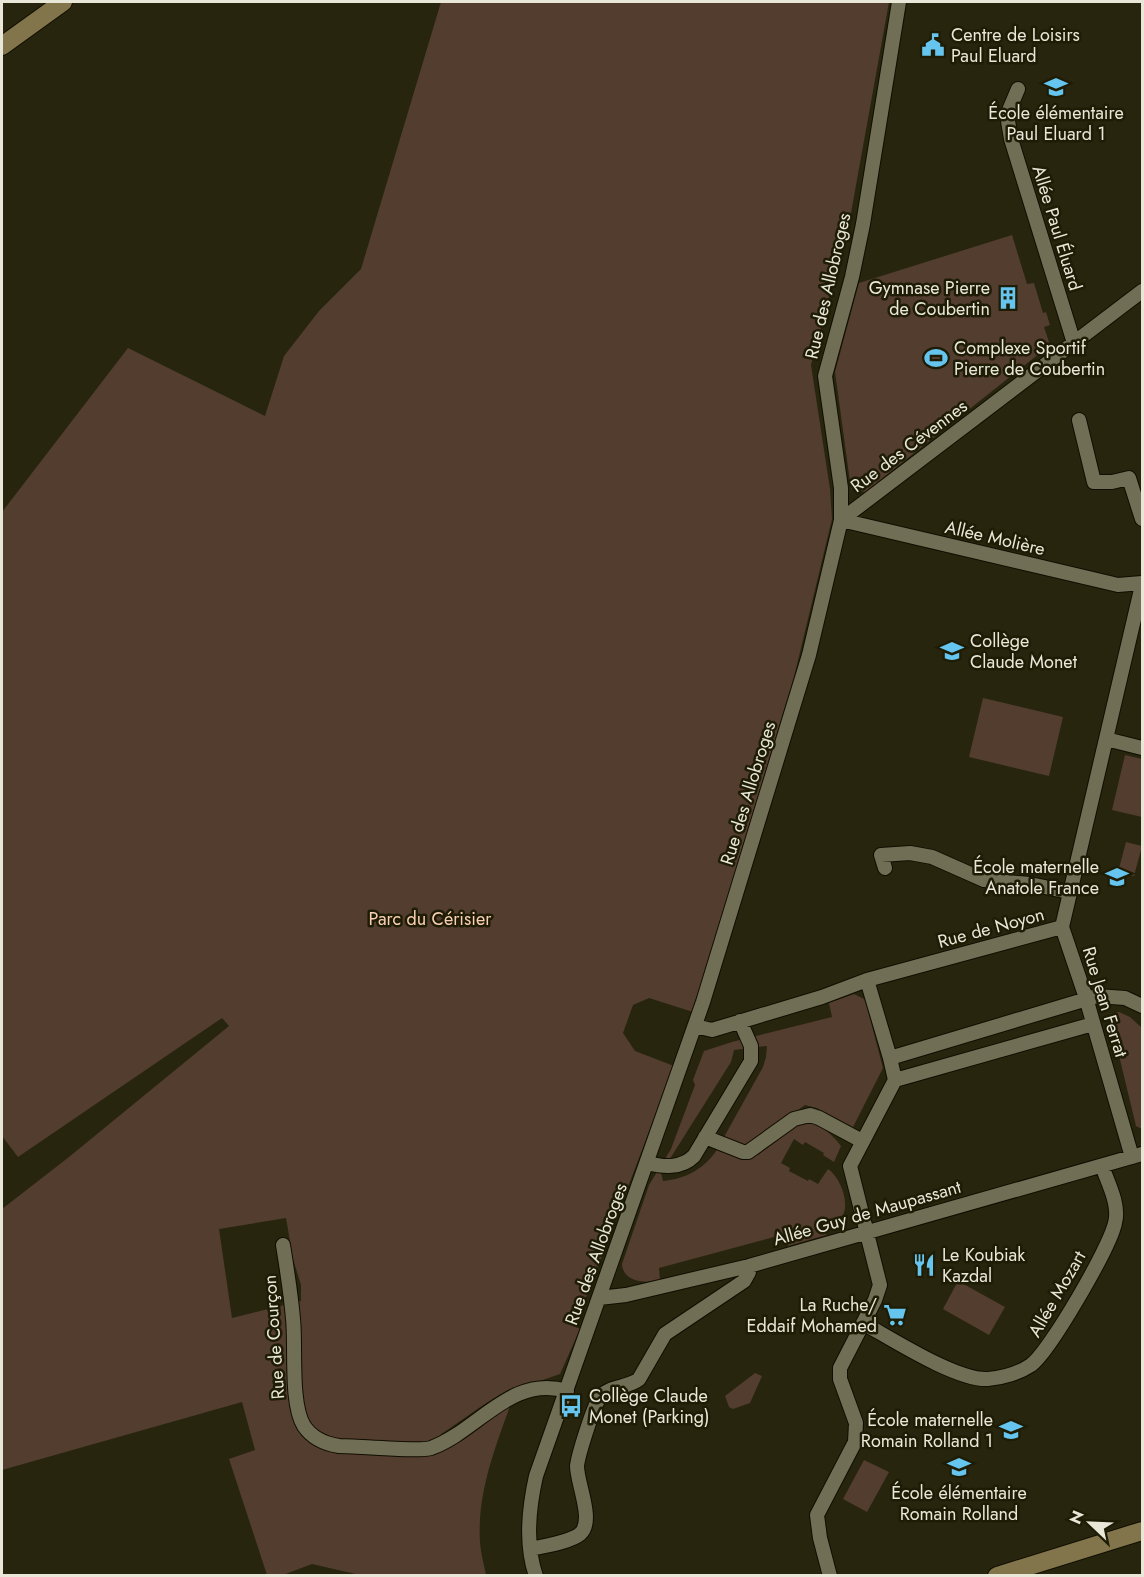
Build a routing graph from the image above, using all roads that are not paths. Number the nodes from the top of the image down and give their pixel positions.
1 (899, 2) edge
2 (53, 5) edge
3 (2, 46) edge
4 (1018, 89) dead end
5 (1143, 291) edge
6 (1074, 343) junction
7 (1079, 420) dead end
8 (1143, 519) edge
9 (841, 520) junction
10 (1143, 584) edge
11 (1106, 739) junction
12 (1143, 748) edge
13 (885, 868) dead end
14 (1070, 892) junction
15 (1062, 927) junction
16 (867, 980) junction
17 (1086, 998) junction
18 (1143, 1006) edge
19 (740, 1021) junction
20 (1093, 1024) junction
21 (695, 1026) junction
22 (980, 1030) junction
23 (986, 1054) junction
24 (890, 1058) junction
25 (895, 1080) junction
26 (705, 1137) junction
27 (862, 1141) junction
28 (1137, 1156) edge
29 (647, 1163) junction
30 (1102, 1166) junction
31 (868, 1231) junction
32 (283, 1245) dead end
33 (749, 1266) junction
34 (599, 1298) junction
35 (863, 1323) junction
36 (567, 1391) junction
37 (1143, 1531) edge
38 (531, 1549) junction
39 (536, 1575) edge
40 (830, 1575) edge
41 (997, 1575) edge

1 - 9 street, Rue des Allobroges
2 - 3 main road
4 - 6 street, Allée Paul Éluard
5 - 6 street, Rue des Cévennes
6 - 9 street, Rue des Cévennes
7 - 8 street
9 - 10 street, Allée Molière
9 - 21 street, Rue des Allobroges
10 - 11 street, Rue de Noyon
11 - 12 street
11 - 14 street, Rue de Noyon
13 - 14 street
14 - 15 street, Rue de Noyon
15 - 16 street, Rue de Noyon
15 - 17 street, Rue Jean Ferrat
16 - 19 street, Rue de Noyon
16 - 24 street
17 - 18 street
17 - 20 street, Rue Jean Ferrat
17 - 22 street
19 - 21 street, Rue de Noyon
19 - 26 street
20 - 23 street
20 - 28 street, Rue Jean Ferrat
21 - 29 street, Rue des Allobroges
22 - 23 street
22 - 24 street
23 - 25 street
24 - 25 street
25 - 27 street
26 - 27 street
26 - 29 street
27 - 31 street
28 - 30 street, Allée Guy de Maupassant
29 - 34 street, Rue des Allobroges
30 - 31 street, Allée Guy de Maupassant
30 - 35 street, Allée Mozart
31 - 33 street, Allée Guy de Maupassant
31 - 35 street
32 - 36 street, Rue de Courçon
33 - 34 street, Allée Guy de Maupassant
33 - 38 street
34 - 36 street, Rue des Allobroges
35 - 40 street
36 - 38 street, Rue des Allobroges
37 - 41 main road
38 - 39 street, Rue des Allobroges

